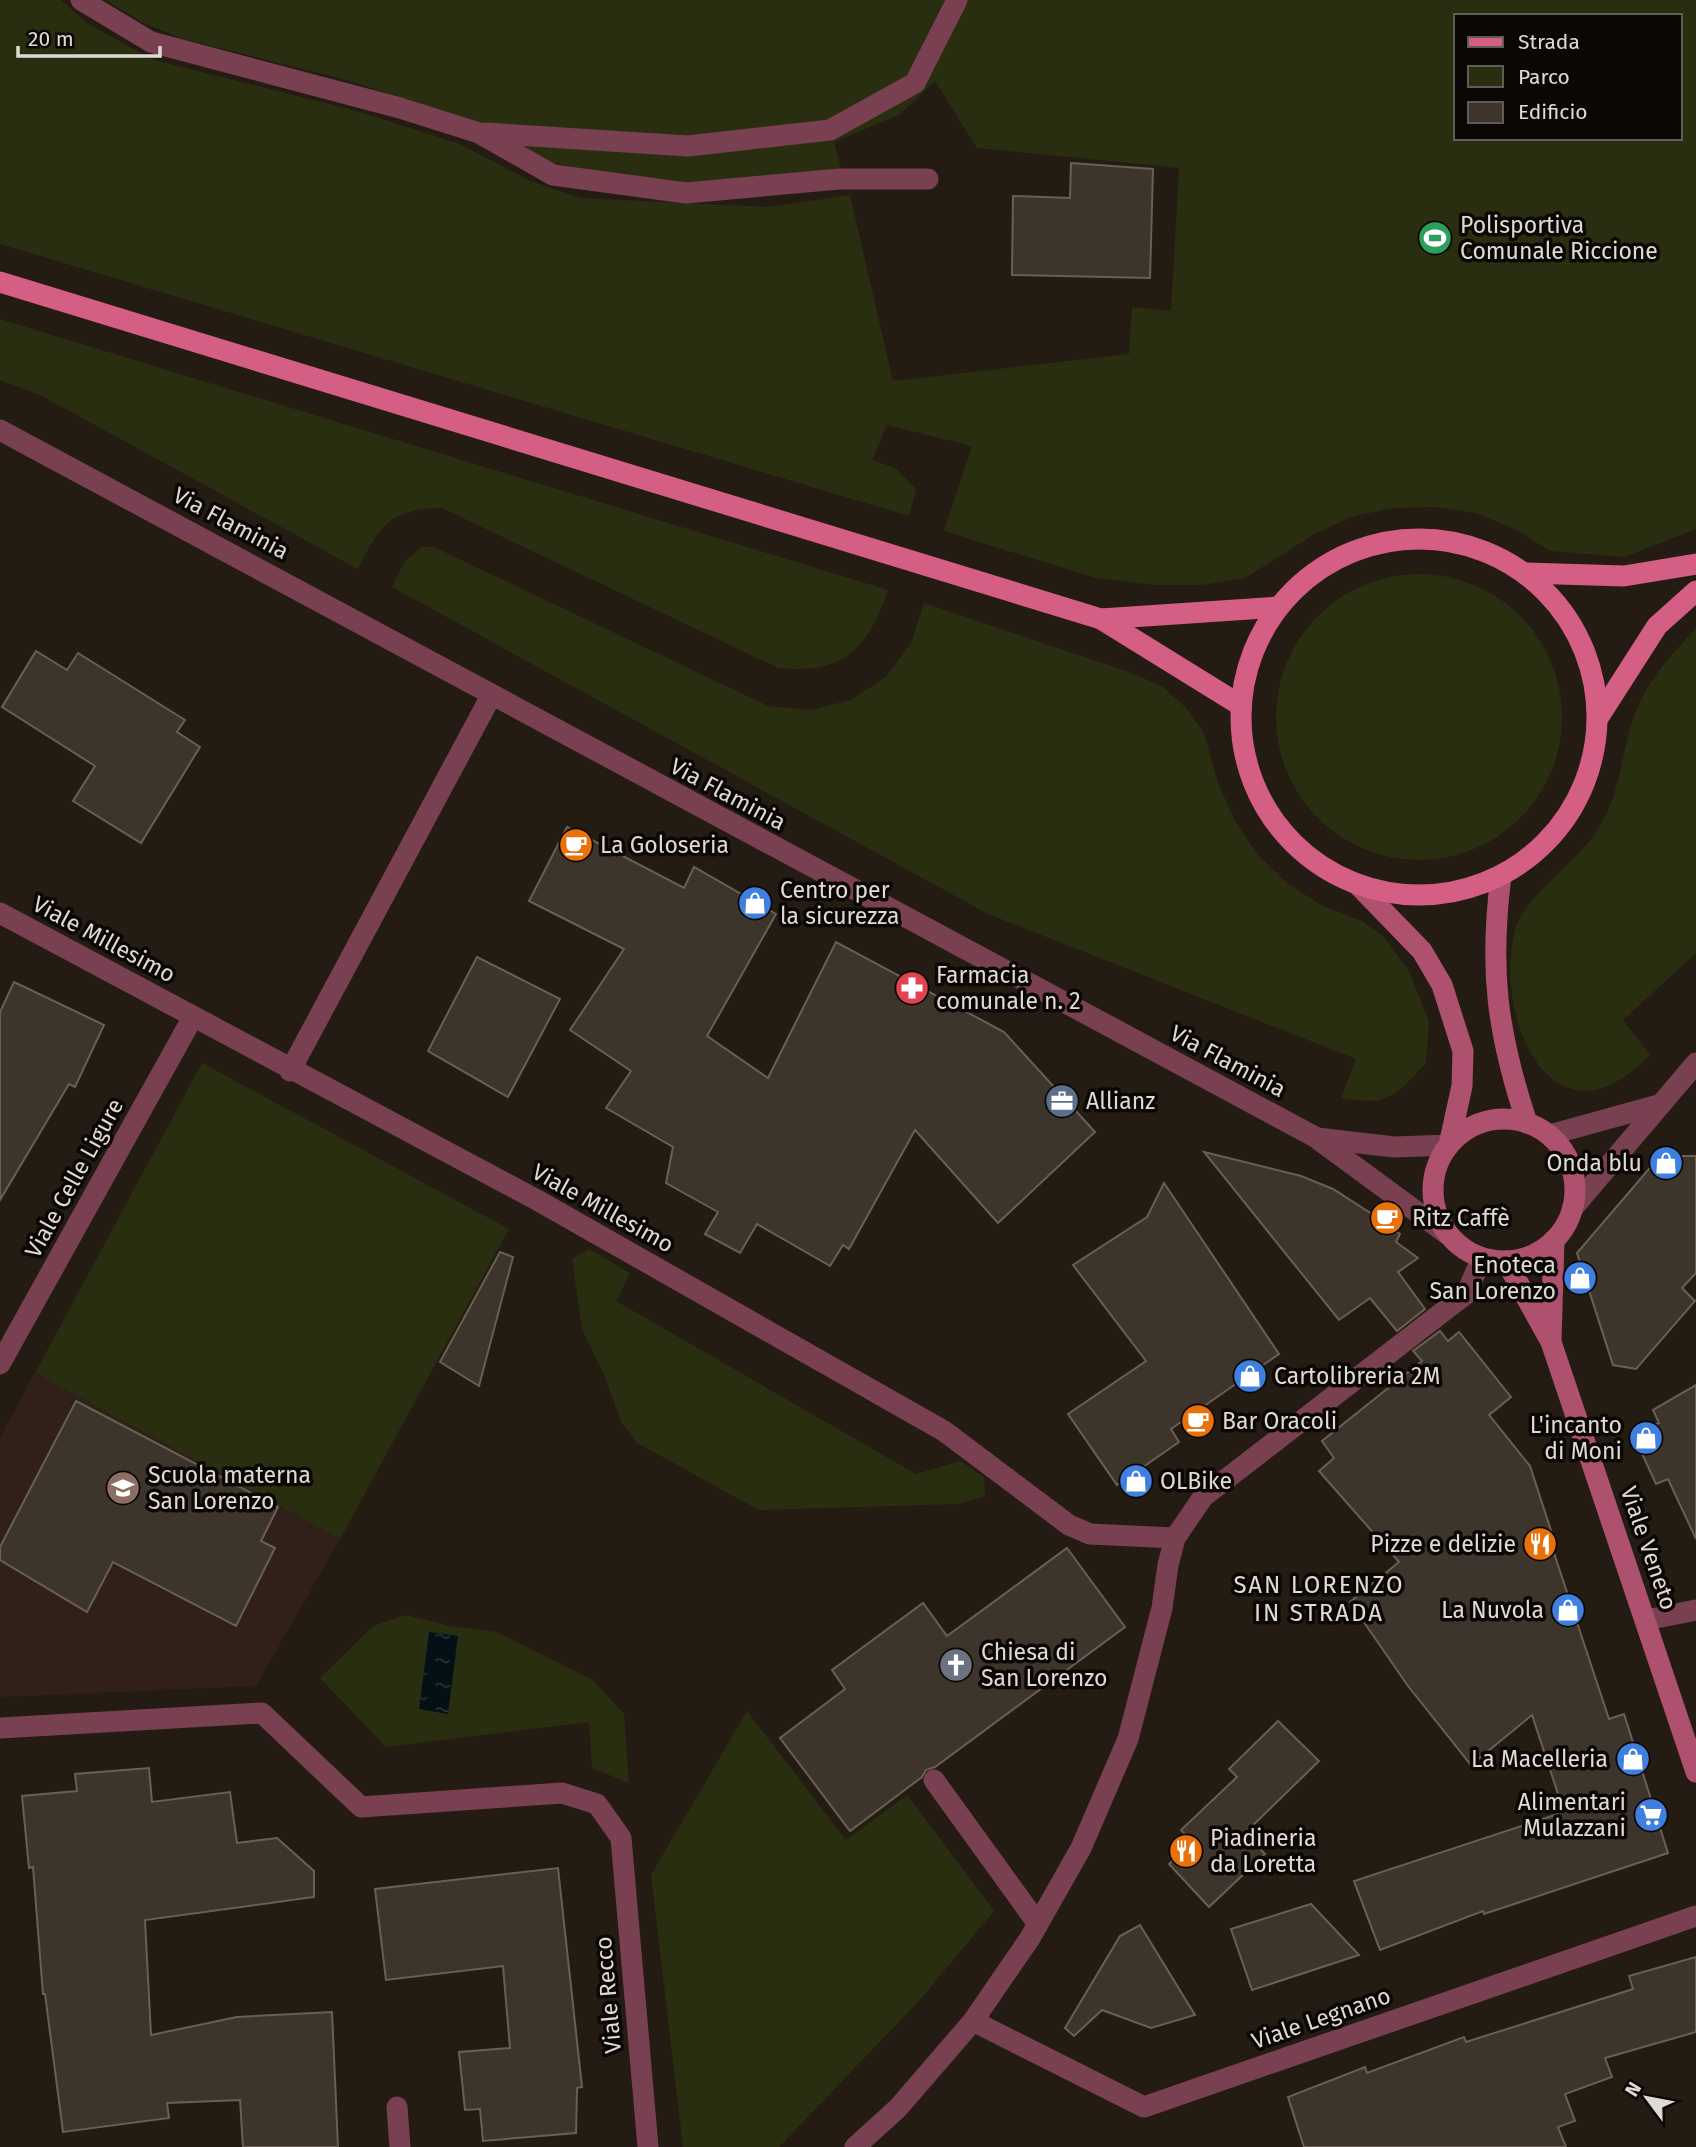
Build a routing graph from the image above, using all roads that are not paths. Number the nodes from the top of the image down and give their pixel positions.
1 (81, 0) edge
2 (957, 0) edge
3 (479, 133) junction
4 (928, 179) dead end
5 (0, 282) edge
6 (0, 430) edge
7 (1696, 564) edge
8 (1526, 573) junction
9 (1696, 591) edge
10 (1278, 607) junction
11 (1101, 619) junction
12 (491, 696) junction
13 (1240, 705) junction
14 (1598, 718) junction
15 (1501, 876) junction
16 (1359, 886) junction
17 (0, 914) edge
18 (193, 1017) junction
19 (1696, 1063) edge
20 (290, 1071) junction
21 (1658, 1105) junction
22 (1527, 1123) junction
23 (1549, 1135) junction
24 (1317, 1139) junction
25 (1449, 1145) junction
26 (1572, 1209) junction
27 (1447, 1234) junction
28 (1554, 1240) junction
29 (1482, 1258) junction
30 (1506, 1261) junction
31 (1551, 1342) junction
32 (0, 1364) edge
33 (1175, 1538) junction
34 (1696, 1610) edge
35 (1646, 1620) junction
36 (0, 1728) edge
37 (1696, 1772) edge
38 (934, 1780) dead end
39 (1696, 1916) edge
40 (1038, 1924) junction
41 (973, 2021) junction
42 (397, 2107) dead end
43 (400, 2147) edge
44 (648, 2147) edge
45 (855, 2147) edge

1 - 3 street
2 - 3 street
3 - 4 street
5 - 11 main road
6 - 12 street, Via Flaminia
7 - 8 main road
8 - 10 main road
8 - 14 main road
9 - 14 main road
10 - 11 main road
10 - 13 main road
11 - 13 main road
12 - 20 street
12 - 24 street, Via Flaminia
13 - 16 main road
14 - 15 main road
15 - 16 main road
15 - 22 main road
16 - 25 main road
17 - 18 street, Viale Millesimo
18 - 20 street, Viale Millesimo
18 - 32 street, Viale Celle Ligure
19 - 21 street
20 - 33 street, Viale Millesimo
21 - 23 street
21 - 26 street
22 - 23 main road
22 - 25 main road
23 - 26 main road
24 - 25 street, Via Flaminia
24 - 27 street
25 - 27 main road
26 - 28 main road
27 - 29 main road
28 - 30 main road
28 - 31 main road, Viale Veneto
29 - 30 main road
29 - 33 street
30 - 31 main road, Viale Veneto
31 - 35 main road, Viale Veneto
33 - 40 street
34 - 35 street
35 - 37 main road, Viale Veneto
36 - 44 street, Viale Recco
38 - 40 street
39 - 41 street, Viale Legnano
40 - 41 street
41 - 45 street
42 - 43 street

